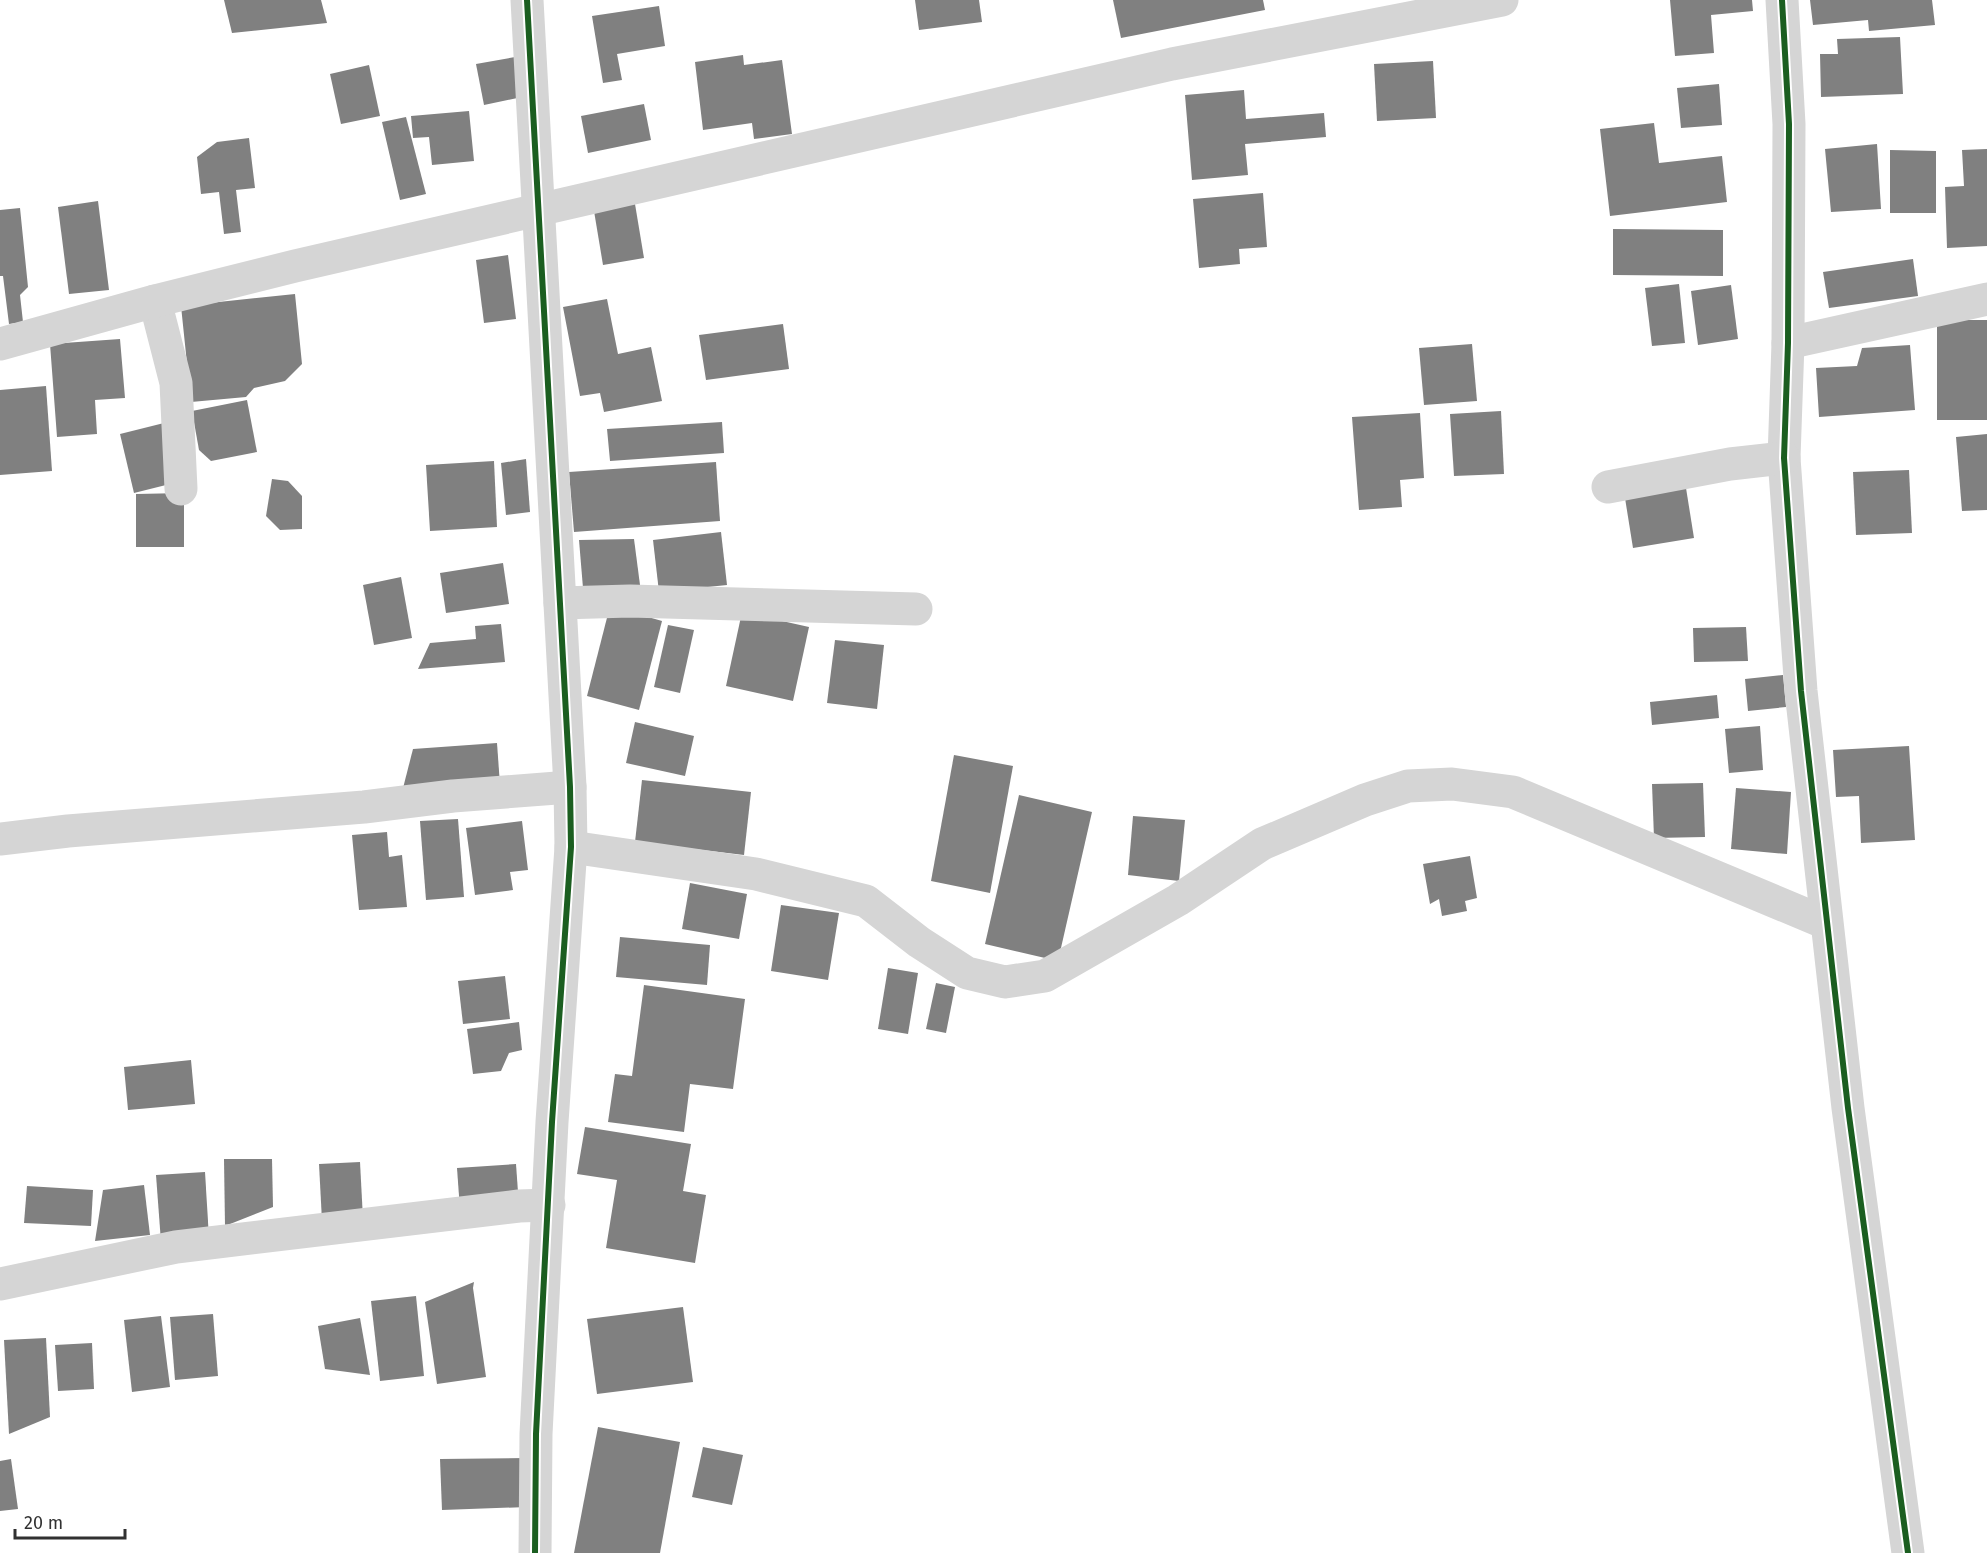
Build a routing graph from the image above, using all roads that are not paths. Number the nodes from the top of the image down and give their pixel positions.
1 (527, 0) edge
2 (1502, 0) edge
3 (1782, 0) edge
4 (538, 210) junction
5 (1987, 299) edge
6 (155, 301) junction
7 (1788, 343) junction
8 (0, 344) edge
9 (1784, 458) junction
10 (1608, 487) dead end
11 (181, 489) dead end
12 (560, 603) junction
13 (916, 609) dead end
14 (570, 787) junction
15 (0, 839) edge
16 (571, 847) junction
17 (1826, 923) junction
18 (549, 1205) junction
19 (0, 1284) edge
20 (535, 1553) edge
21 (1908, 1553) edge

1 - 4 street
2 - 4 street
3 - 7 street
4 - 6 street
4 - 12 street
5 - 7 street
6 - 8 street
6 - 11 street
7 - 9 street
9 - 10 street
9 - 17 street
12 - 13 street
12 - 14 street
14 - 15 street
14 - 16 street
16 - 17 street
16 - 18 street
17 - 21 street
18 - 19 street
18 - 20 street

